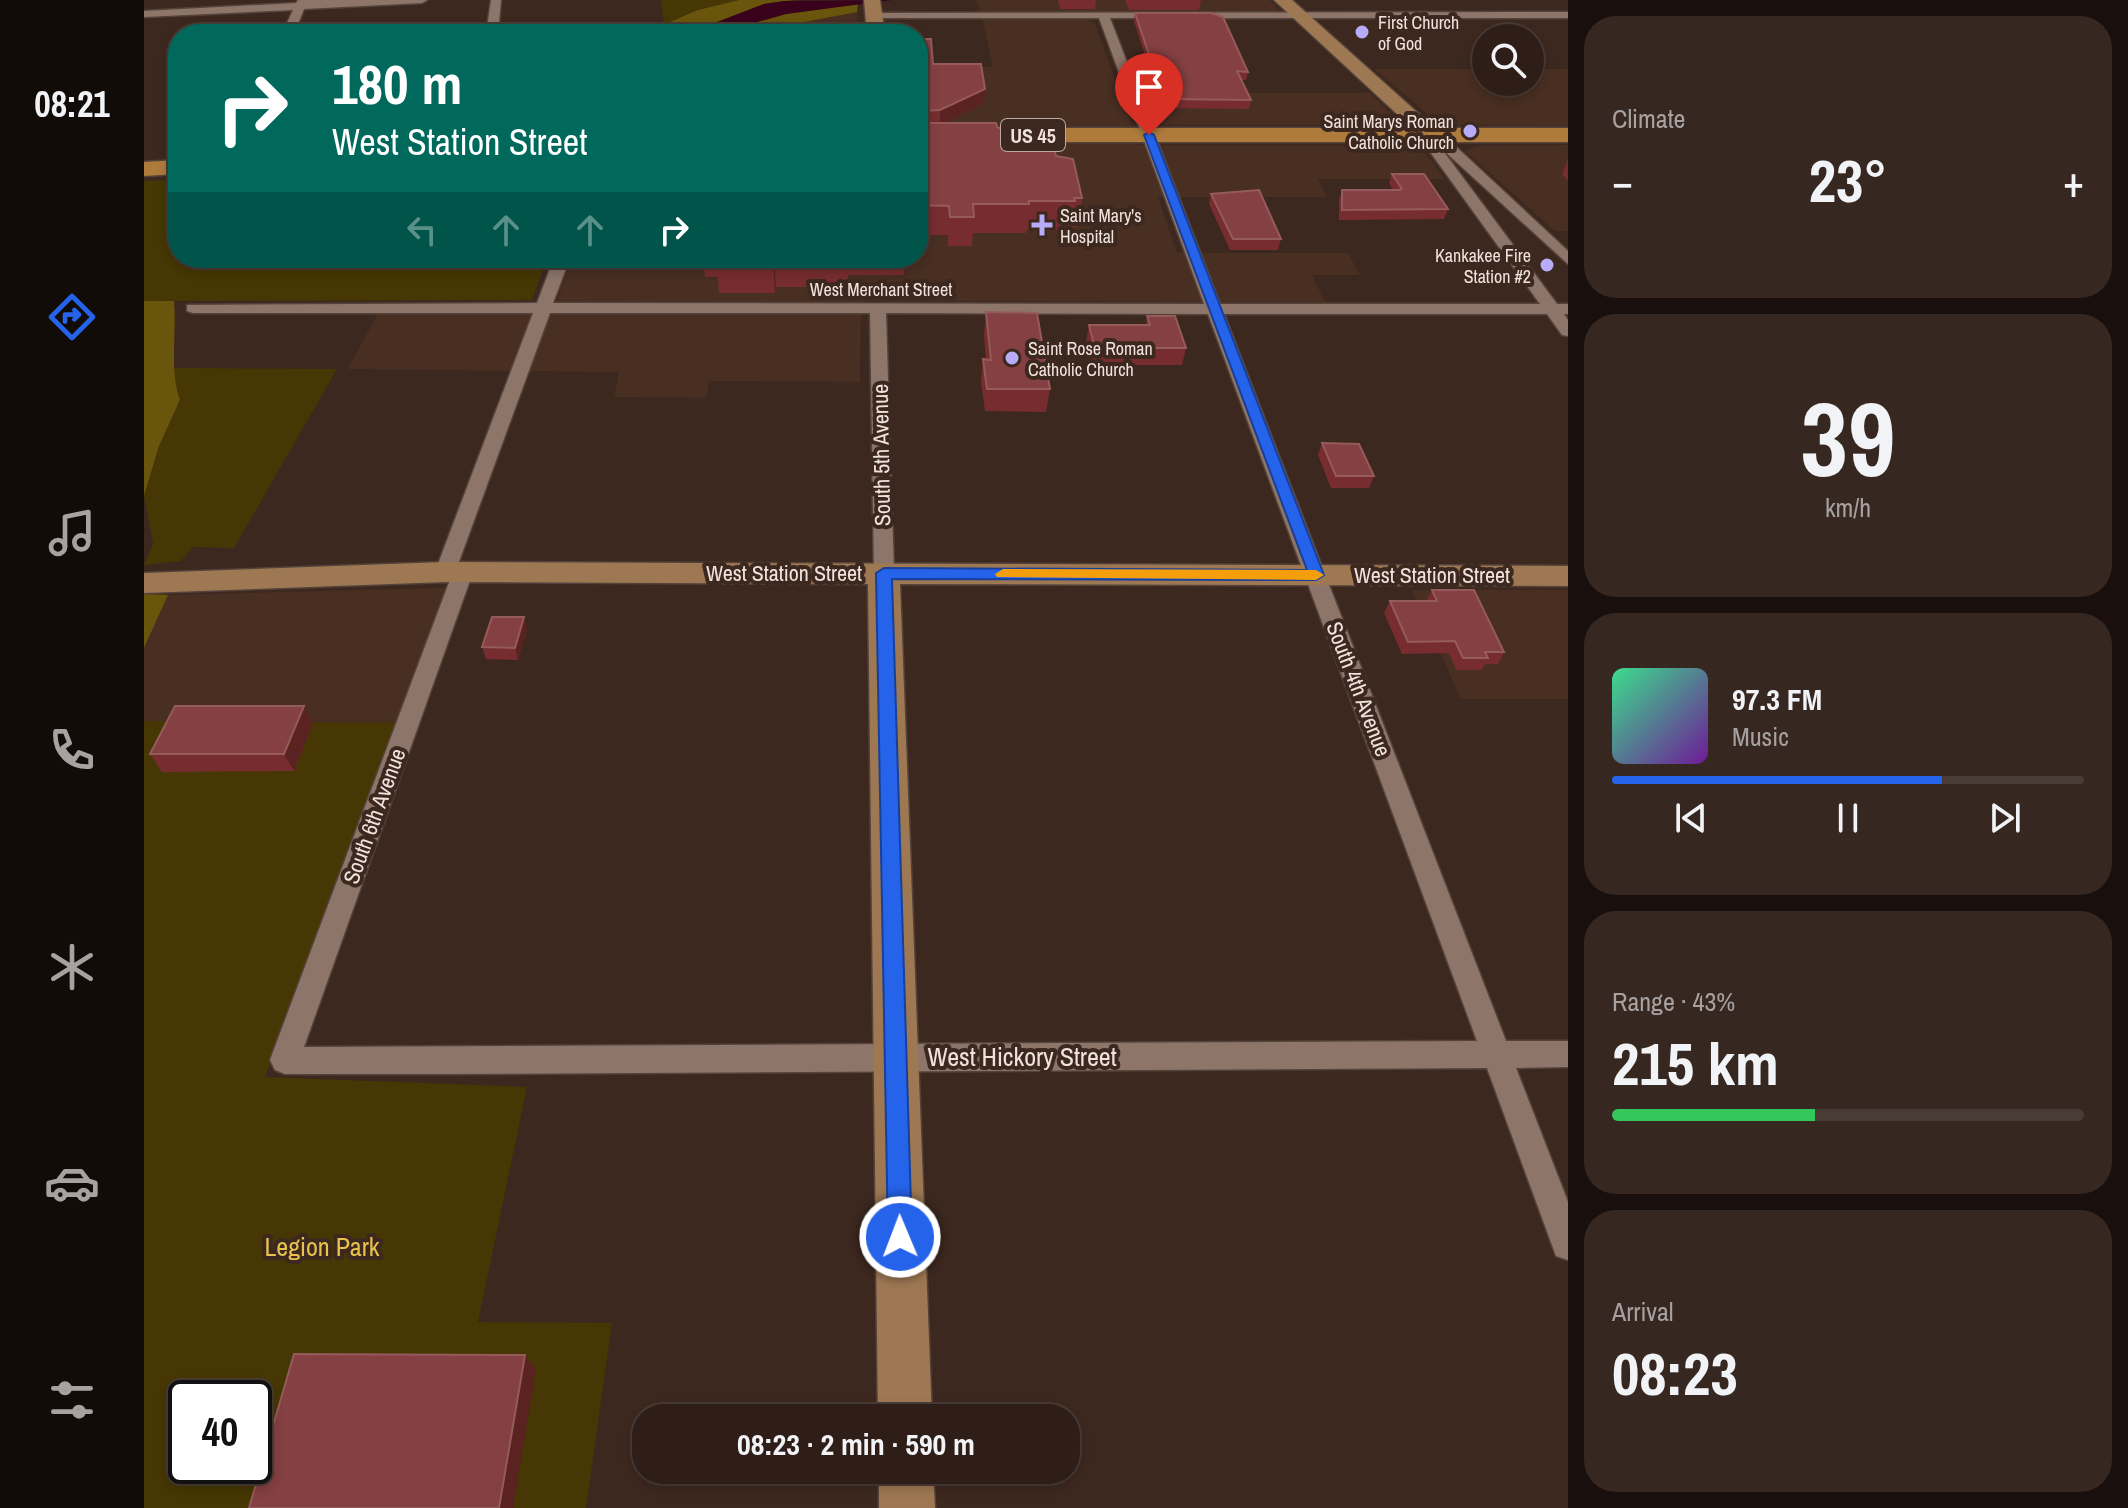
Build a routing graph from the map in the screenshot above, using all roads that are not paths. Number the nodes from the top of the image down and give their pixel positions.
1 (422, 0) edge
2 (496, 0) edge
3 (1282, 0) edge
4 (1425, 0) edge
5 (1549, 0) edge
6 (301, 3) edge
7 (874, 8) edge
8 (144, 14) edge
9 (1103, 15) junction
10 (1299, 16) junction
11 (1439, 16) junction
12 (1568, 16) edge
13 (292, 24) edge
14 (493, 24) edge
15 (928, 135) edge
16 (1149, 135) junction
17 (1431, 135) junction
18 (1568, 135) edge
19 (168, 157) edge
20 (145, 165) edge
21 (168, 166) edge
22 (1568, 259) edge
23 (558, 268) edge
24 (193, 308) dead end
25 (543, 308) junction
26 (878, 309) junction
27 (1217, 309) junction
28 (1560, 309) edge
29 (1568, 331) edge
30 (454, 572) junction
31 (884, 573) junction
32 (1316, 575) junction
33 (1568, 576) edge
34 (144, 583) edge
35 (1496, 1054) junction
36 (1568, 1054) edge
37 (895, 1056) junction
38 (285, 1060) joint
39 (1568, 1244) edge
40 (905, 1404) edge
41 (906, 1484) edge
42 (907, 1508) edge

1 - 6 street
2 - 14 street
3 - 10 main road
4 - 11 street
5 - 12 street
6 - 8 street
6 - 13 street
7 - 9 street
9 - 10 street
9 - 16 street, South 4th Avenue
10 - 11 street
10 - 17 main road
11 - 12 street
15 - 16 main road, US 45
16 - 17 main road, US 45
16 - 27 street, South 4th Avenue
17 - 18 main road, US 45
17 - 22 street
17 - 28 street
19 - 20 main road
20 - 21 main road
23 - 25 street, South 6th Avenue
24 - 25 street, West Merchant Street
25 - 26 street, West Merchant Street
25 - 30 street, South 6th Avenue
26 - 27 street, West Merchant Street
26 - 31 street, South 5th Avenue
27 - 28 street, West Merchant Street
27 - 32 street, South 4th Avenue
28 - 29 street
30 - 31 main road, West Station Street
30 - 34 main road, West Station Street
30 - 38 street, South 6th Avenue
31 - 32 main road, West Station Street
31 - 37 main road, South 5th Avenue
32 - 33 main road, West Station Street
32 - 35 street, South 4th Avenue
35 - 36 street, West Hickory Street
35 - 37 street, West Hickory Street
35 - 39 street, South 4th Avenue
37 - 38 street, West Hickory Street
37 - 40 main road, South 5th Avenue
41 - 42 main road

